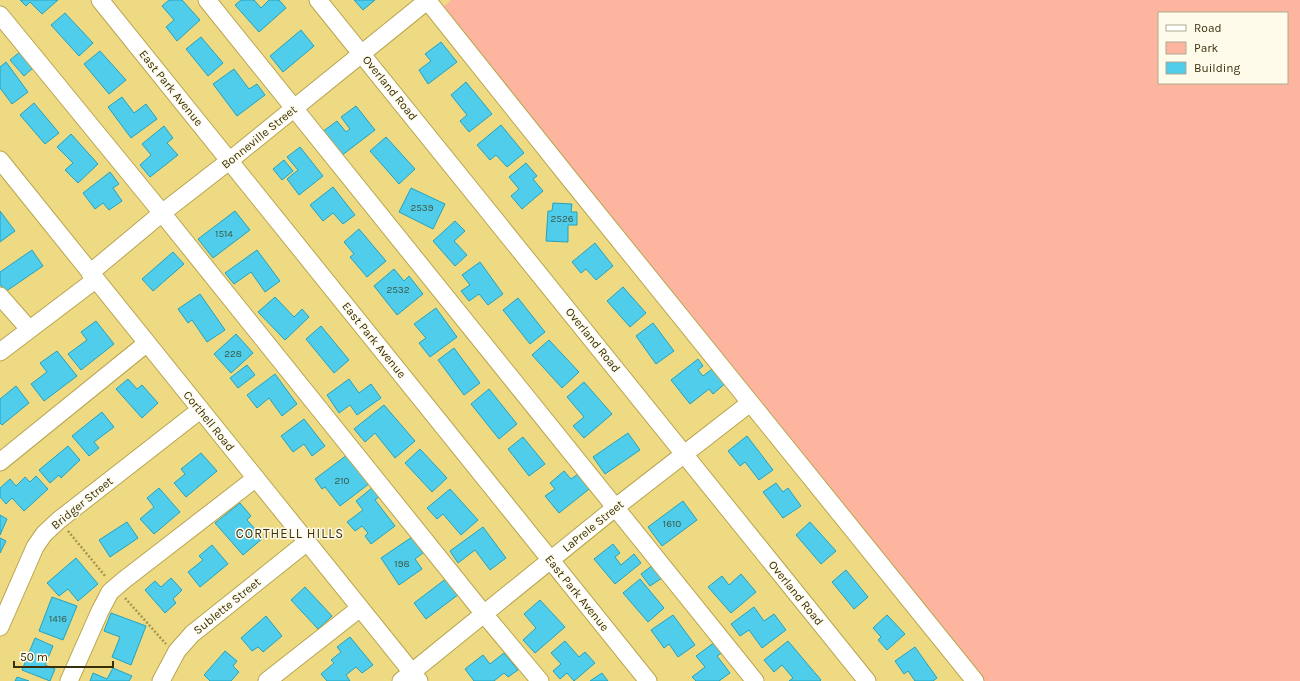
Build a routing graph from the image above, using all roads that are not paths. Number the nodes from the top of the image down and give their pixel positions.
1 (100, 0) edge
2 (207, 0) edge
3 (318, 0) edge
4 (427, 0) edge
5 (0, 14) edge
6 (362, 54) junction
7 (294, 109) junction
8 (0, 160) edge
9 (229, 161) junction
10 (162, 213) junction
11 (93, 276) junction
12 (0, 296) edge
13 (29, 329) junction
14 (147, 344) junction
15 (0, 352) edge
16 (750, 403) junction
17 (200, 410) junction
18 (684, 453) junction
19 (0, 462) edge
20 (256, 478) junction
21 (616, 507) junction
22 (307, 542) junction
23 (551, 560) junction
24 (360, 608) junction
25 (484, 614) junction
26 (0, 627) edge
27 (411, 678) edge
28 (69, 681) edge
29 (161, 681) edge
30 (267, 681) edge
31 (540, 681) edge
32 (648, 681) edge
33 (755, 681) edge
34 (867, 681) edge
35 (975, 681) edge

1 - 9 street, East Park Avenue
2 - 7 street
3 - 6 street, Overland Road
4 - 6 street, Bonneville Street
4 - 16 street
5 - 10 street
6 - 7 street, Bonneville Street
6 - 18 street, Overland Road
7 - 9 street, Bonneville Street
7 - 21 street
8 - 11 street, Corthell Road
9 - 10 street, Bonneville Street
9 - 23 street, East Park Avenue
10 - 11 street, Bonneville Street
10 - 25 street
11 - 13 street, Bonneville Street
11 - 14 street, Corthell Road
12 - 13 street
13 - 15 street, Bonneville Street
14 - 17 street, Corthell Road
14 - 19 street
16 - 18 street, LaPrele Street
16 - 35 street
17 - 20 street, Corthell Road
17 - 26 street, Bridger Street
18 - 21 street, LaPrele Street
18 - 34 street, Overland Road
20 - 22 street, Corthell Road
20 - 28 street
21 - 23 street, LaPrele Street
21 - 33 street
22 - 24 street, Corthell Road
22 - 29 street, Sublette Street
23 - 25 street, LaPrele Street
23 - 32 street, East Park Avenue
24 - 27 street, Corthell Road
24 - 30 street
25 - 27 street, LaPrele Street
25 - 31 street

